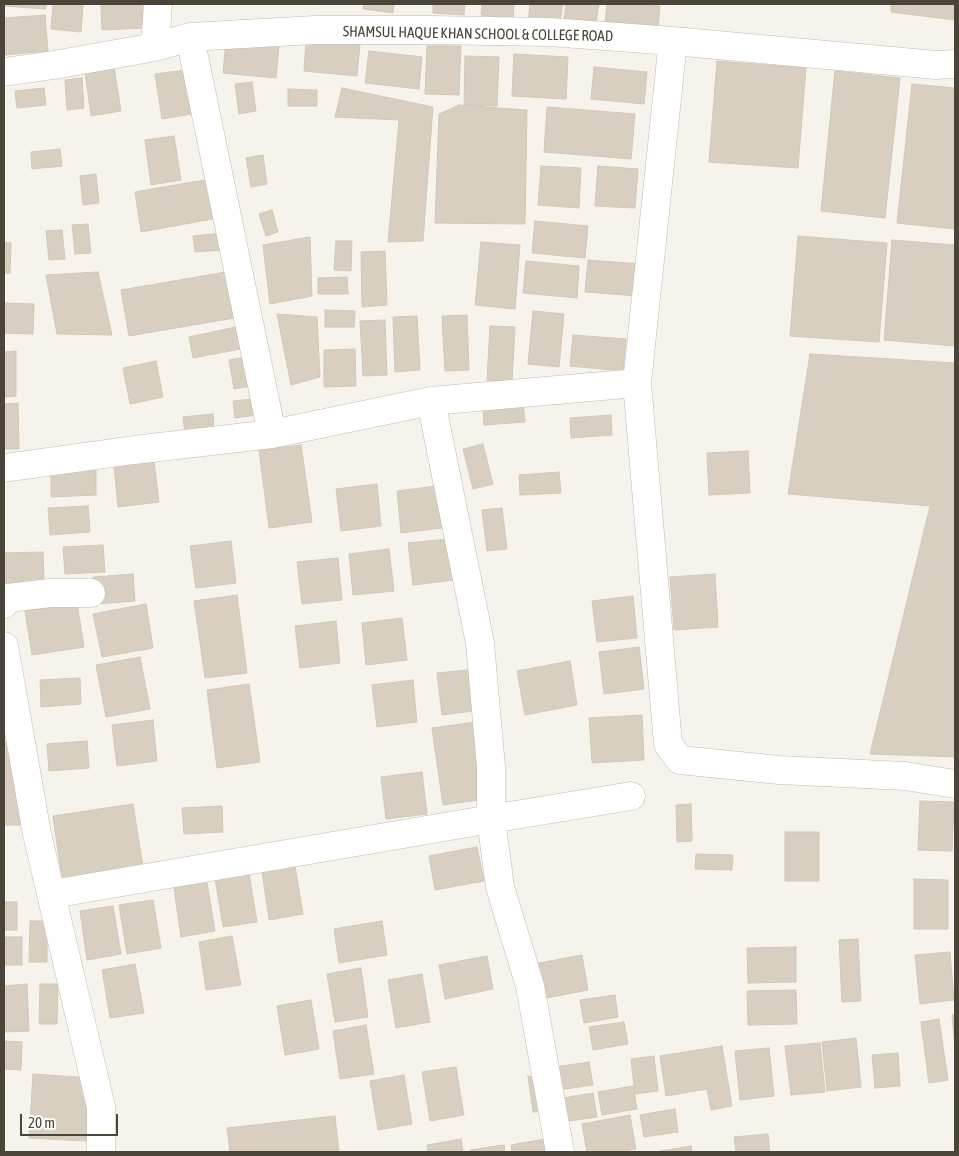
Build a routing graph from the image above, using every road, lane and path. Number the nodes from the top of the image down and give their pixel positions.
1 (158, 4) edge
2 (190, 37) junction
3 (673, 41) junction
4 (155, 47) junction
5 (955, 64) edge
6 (4, 72) edge
7 (637, 383) junction
8 (431, 400) junction
9 (272, 434) junction
10 (4, 468) edge
11 (91, 593) dead end
12 (4, 604) edge
13 (4, 646) edge
14 (955, 784) edge
15 (631, 796) dead end
16 (490, 819) junction
17 (52, 894) junction
18 (101, 1152) edge
19 (560, 1152) edge

1 - 4 street
2 - 3 street, SHAMSUL HAQUE KHAN SCHOOL & COLLEGE ROAD
2 - 4 street, SHAMSUL HAQUE KHAN SCHOOL & COLLEGE ROAD
2 - 9 street
3 - 5 street, SHAMSUL HAQUE KHAN SCHOOL & COLLEGE ROAD
3 - 7 street
4 - 6 street, SHAMSUL HAQUE KHAN SCHOOL & COLLEGE ROAD
7 - 8 street
7 - 14 street
8 - 9 street
8 - 16 street
9 - 10 street
11 - 12 street
13 - 17 street
15 - 16 street
16 - 17 street
16 - 19 street
17 - 18 street

